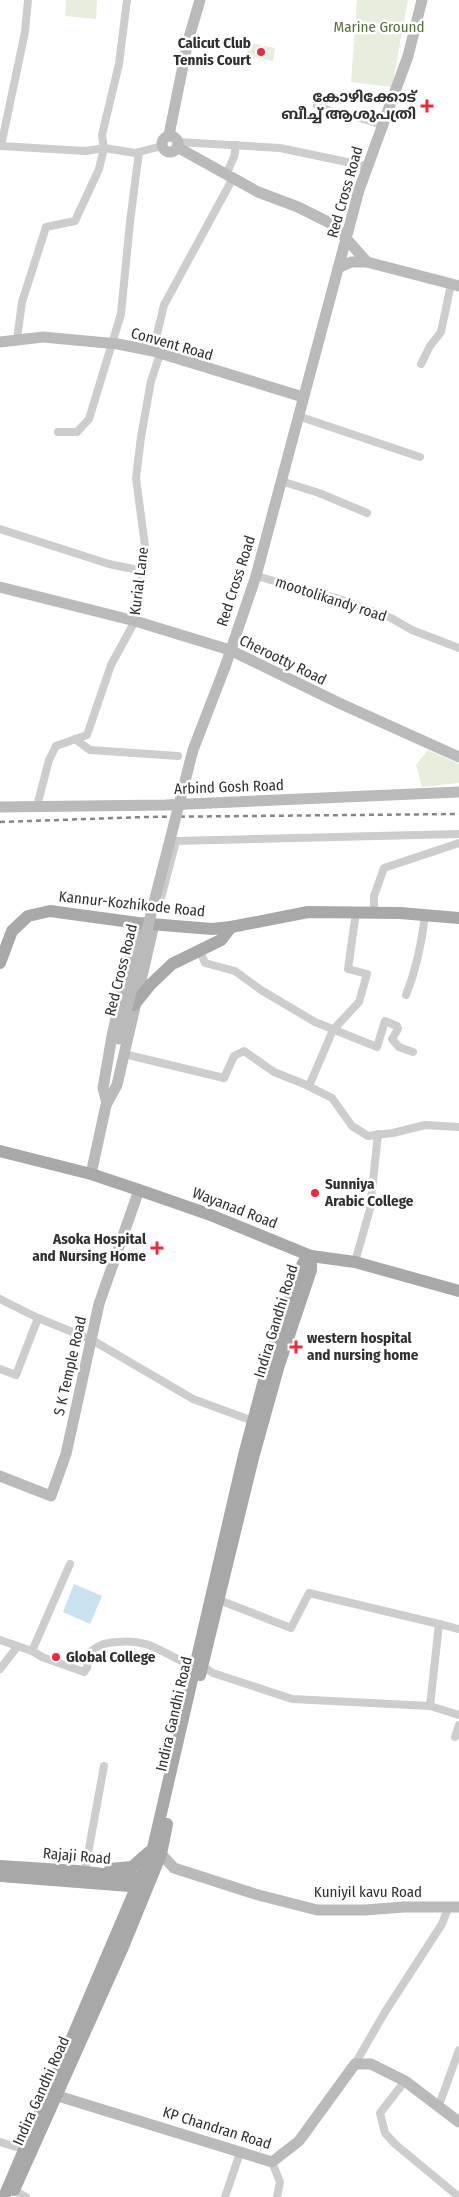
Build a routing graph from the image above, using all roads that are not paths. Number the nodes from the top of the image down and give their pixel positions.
1 (28, 0) edge
2 (126, 0) edge
3 (200, 0) edge
4 (422, 0) edge
5 (317, 105) dead end
6 (382, 125) junction
7 (175, 142) junction
8 (0, 146) edge
9 (162, 146) joint
10 (236, 146) junction
11 (104, 148) junction
12 (140, 152) junction
13 (366, 166) junction
14 (230, 177) junction
15 (347, 237) junction
16 (367, 262) junction
17 (338, 268) junction
18 (455, 285) edge
19 (16, 339) junction
20 (0, 342) edge
21 (113, 344) junction
22 (156, 352) junction
23 (421, 364) dead end
24 (304, 397) junction
25 (298, 416) junction
26 (58, 432) dead end
27 (420, 457) dead end
28 (281, 481) junction
29 (367, 513) dead end
30 (0, 529) edge
31 (143, 570) junction
32 (256, 576) junction
33 (0, 587) edge
34 (135, 621) junction
35 (459, 648) edge
36 (230, 650) junction
37 (75, 739) junction
38 (178, 756) dead end
39 (459, 757) edge
40 (459, 792) edge
41 (37, 806) junction
42 (0, 807) edge
43 (459, 834) edge
44 (459, 843) edge
45 (356, 912) junction
46 (374, 913) junction
47 (425, 915) junction
48 (459, 918) edge
49 (138, 923) junction
50 (154, 924) junction
51 (231, 927) junction
52 (200, 951) junction
53 (1, 958) edge
54 (406, 995) dead end
55 (134, 1005) junction
56 (333, 1030) junction
57 (413, 1052) dead end
58 (124, 1054) junction
59 (309, 1086) junction
60 (107, 1102) junction
61 (459, 1127) edge
62 (378, 1134) junction
63 (0, 1151) edge
64 (90, 1174) junction
65 (139, 1190) junction
66 (311, 1256) junction
67 (355, 1262) junction
68 (459, 1291) edge
69 (0, 1299) edge
70 (38, 1318) junction
71 (92, 1340) junction
72 (0, 1369) edge
73 (252, 1421) junction
74 (248, 1457) junction
75 (0, 1476) edge
76 (70, 1564) dead end
77 (219, 1600) junction
78 (439, 1624) junction
79 (459, 1629) edge
80 (0, 1640) edge
81 (17, 1647) junction
82 (32, 1651) junction
83 (198, 1666) junction
84 (0, 1669) edge
85 (430, 1706) junction
86 (459, 1715) edge
87 (459, 1725) edge
88 (455, 1736) dead end
89 (104, 1766) dead end
90 (157, 1851) junction
91 (0, 1866) edge
92 (80, 1874) junction
93 (0, 1876) edge
94 (141, 1884) junction
95 (453, 1907) edge
96 (119, 1926) junction
97 (459, 2050) edge
98 (355, 2064) junction
99 (405, 2081) junction
100 (58, 2096) junction
101 (439, 2105) junction
102 (459, 2122) edge
103 (0, 2142) edge
104 (24, 2149) junction
105 (240, 2153) junction
106 (272, 2162) junction
107 (19, 2169) junction
108 (18, 2196) edge
109 (2, 2197) edge
110 (225, 2197) edge
111 (277, 2197) edge
112 (459, 2197) edge

1 - 8 street
2 - 11 street
3 - 7 street
4 - 6 street, Red Cross Road
5 - 6 street
6 - 13 street, Red Cross Road
7 - 9 street
7 - 10 street
7 - 14 street
8 - 11 street
9 - 12 street
10 - 13 street
10 - 14 street, Kurial Lane
11 - 12 street
11 - 19 street
12 - 21 street
13 - 15 street, Red Cross Road
14 - 15 street
14 - 22 street, Kurial Lane
15 - 16 street
15 - 17 street, Red Cross Road
16 - 17 street
16 - 18 street
17 - 24 street, Red Cross Road
18 - 23 street
19 - 20 street, Convent Road
19 - 21 street, Convent Road
21 - 22 street, Convent Road
21 - 26 street
22 - 24 street, Convent Road
22 - 31 street, Kurial Lane
24 - 25 street, Red Cross Road
25 - 27 street
25 - 28 street, Red Cross Road
28 - 29 street
28 - 32 street, Red Cross Road
30 - 31 street
31 - 34 street, Kurial Lane
32 - 35 street, mootolikandy road
32 - 36 street, Red Cross Road
33 - 34 street, Cherootty Road
34 - 36 street, Cherootty Road
34 - 37 street, Kurial Lane
36 - 39 street, Cherootty Road
36 - 60 street, Red Cross Road, bridge
37 - 38 street
37 - 41 street, Kurial Lane
40 - 41 street, Arbind Gosh Road
41 - 42 street, Arbind Gosh Road
43 - 50 street
44 - 46 street
45 - 46 main road, Kannur-Kozhikode Road
45 - 51 main road, Kannur-Kozhikode Road
45 - 56 street
46 - 47 main road, Kannur-Kozhikode Road
47 - 48 main road, Kannur-Kozhikode Road
47 - 54 street
49 - 50 main road, Kannur-Kozhikode Road
49 - 53 main road, Kannur-Kozhikode Road
49 - 60 street
50 - 51 main road, Kannur-Kozhikode Road
50 - 55 street
51 - 52 main road
52 - 55 main road
52 - 56 street
55 - 58 street
56 - 57 street
56 - 59 street
58 - 59 street
58 - 60 street
59 - 62 street
60 - 64 street, Red Cross Road
61 - 62 street
62 - 67 street
63 - 64 main road, Wayanad Road
64 - 65 main road, Wayanad Road
65 - 66 main road, Wayanad Road
65 - 71 street, S K Temple Road
66 - 67 main road, Wayanad Road
66 - 73 main road, Indira Gandhi Road
66 - 74 main road, Indira Gandhi Road
67 - 68 main road, Wayanad Road
69 - 70 street
70 - 71 street
70 - 72 street
71 - 73 street
71 - 75 street, S K Temple Road
73 - 74 main road, Indira Gandhi Road
74 - 77 main road, Indira Gandhi Road
74 - 83 main road, Indira Gandhi Road
76 - 82 street
77 - 78 street
77 - 83 main road, Indira Gandhi Road
78 - 79 street
78 - 85 street
80 - 81 street
81 - 82 street
81 - 84 street
82 - 83 street
83 - 85 street
83 - 90 main road, Indira Gandhi Road
85 - 86 street
87 - 88 street
89 - 92 street
90 - 92 main road
90 - 94 main road, Indira Gandhi Road
90 - 95 street, Kuniyil kavu Road
91 - 92 main road, Rajaji Road
92 - 93 main road
92 - 94 main road, Rajaji Road
92 - 96 main road
94 - 96 main road, Indira Gandhi Road
94 - 100 main road, Indira Gandhi Road
95 - 98 street
96 - 104 main road, Indira Gandhi Road
97 - 101 street
98 - 99 street
98 - 106 street, KP Chandran Road
99 - 101 street
99 - 112 street
100 - 105 street, KP Chandran Road
100 - 107 main road, Indira Gandhi Road
101 - 102 street
103 - 104 street
104 - 107 main road, Indira Gandhi Road
105 - 106 street, KP Chandran Road
105 - 110 street
106 - 111 street
107 - 108 main road
107 - 109 main road, Indira Gandhi Road

